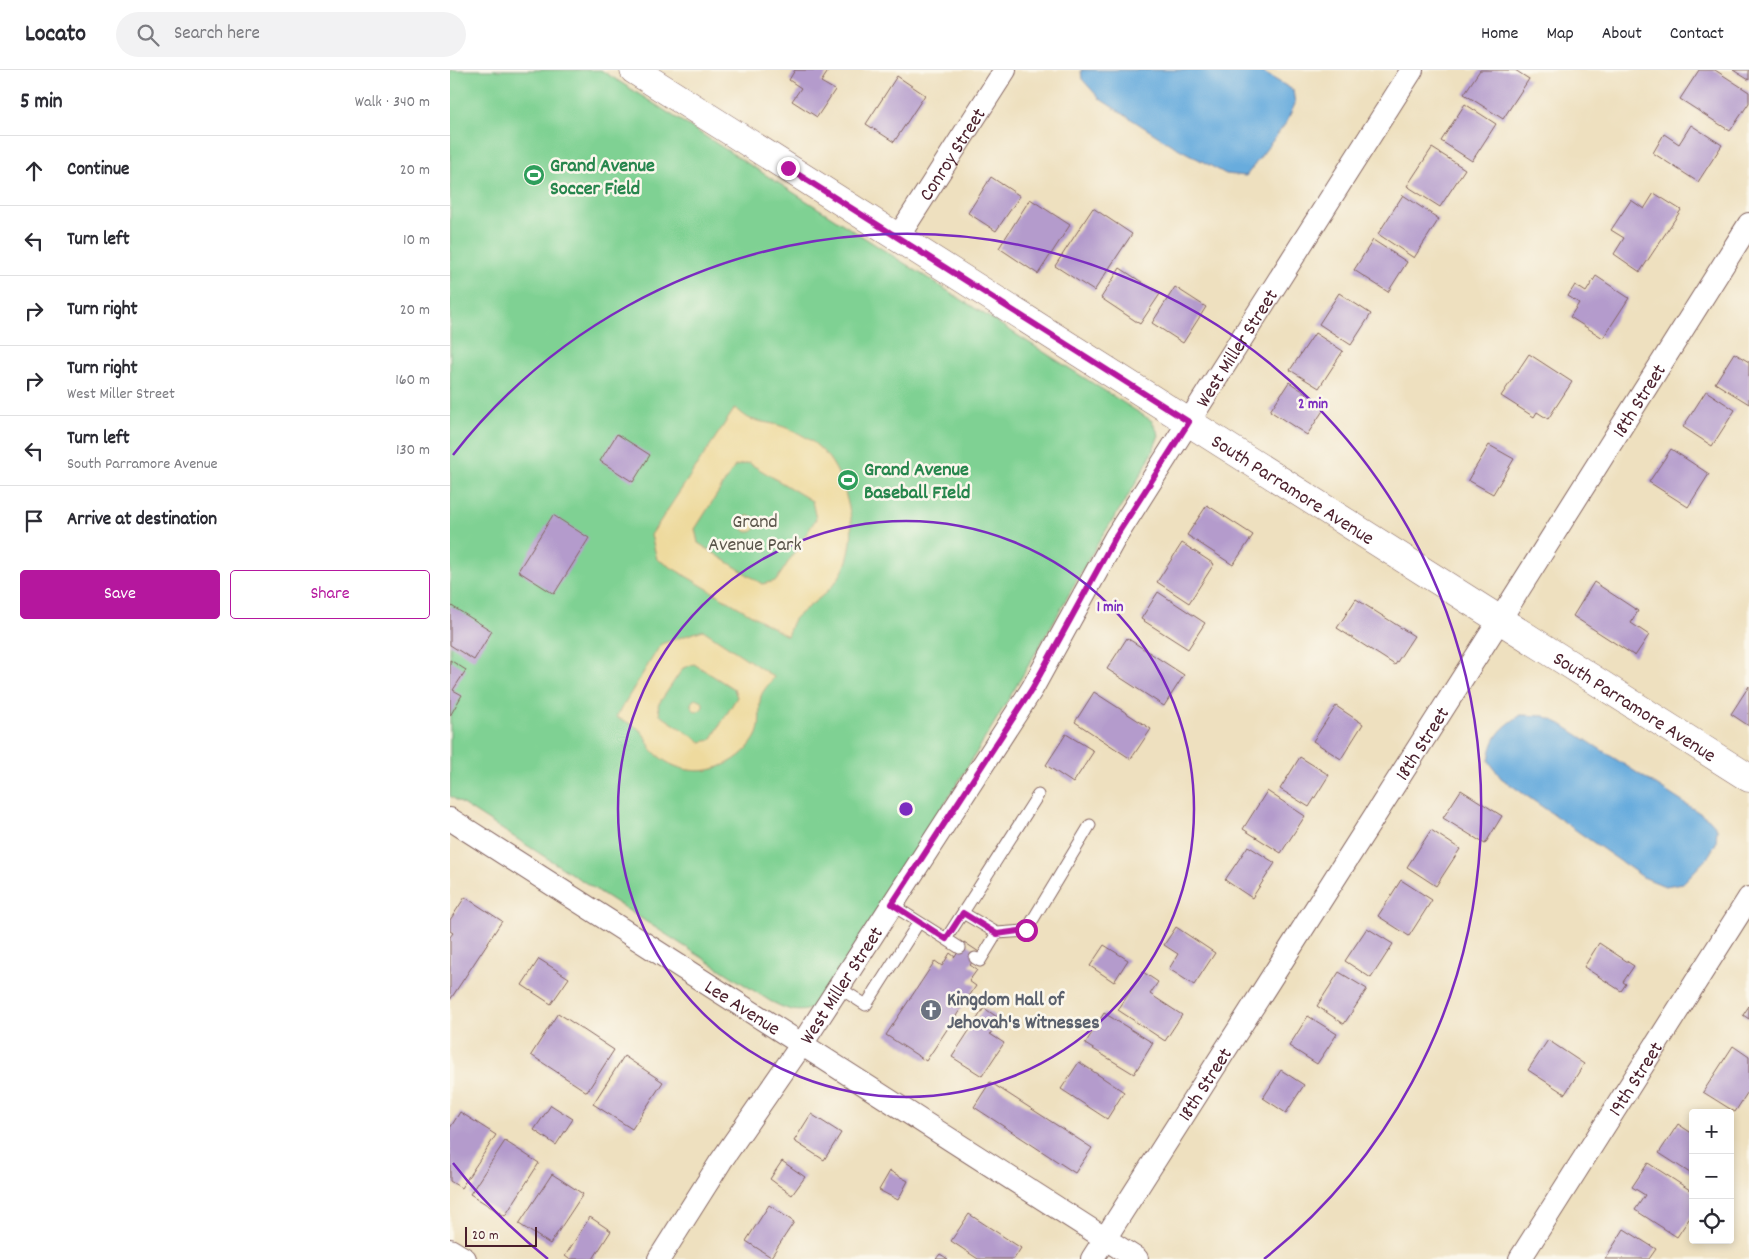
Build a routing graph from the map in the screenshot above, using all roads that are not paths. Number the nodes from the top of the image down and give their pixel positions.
1 (634, 70) edge
2 (1005, 70) edge
3 (1412, 70) edge
4 (1749, 224) edge
5 (898, 238) junction
6 (1189, 422) junction
7 (1499, 621) junction
8 (1749, 778) edge
9 (1038, 795) dead end
10 (450, 820) edge
11 (1090, 825) dead end
12 (1749, 898) edge
13 (892, 904) junction
14 (963, 913) junction
15 (919, 922) junction
16 (997, 934) junction
17 (946, 939) junction
18 (960, 948) dead end
19 (975, 958) dead end
20 (838, 987) junction
21 (802, 1044) junction
22 (1105, 1239) junction
23 (450, 1250) edge
24 (464, 1259) edge
25 (659, 1259) edge
26 (1092, 1259) edge
27 (1137, 1259) edge
28 (1520, 1259) edge

1 - 5 street, South Parramore Avenue
2 - 5 street, Conroy Street
3 - 6 street, West Miller Street
4 - 7 street, 18th Street
5 - 6 street, South Parramore Avenue
6 - 7 street, South Parramore Avenue
6 - 13 street, West Miller Street
7 - 8 street, South Parramore Avenue
7 - 22 street, 18th Street
9 - 14 lane
10 - 21 street, Lee Avenue
11 - 16 lane
12 - 28 street, 19th Street
13 - 15 lane
13 - 20 street, West Miller Street
14 - 16 lane
14 - 17 lane
15 - 17 lane
15 - 20 lane
16 - 19 lane
17 - 18 lane
20 - 21 street, West Miller Street
21 - 22 street, Lee Avenue
21 - 25 street, West Miller Street
22 - 26 street, 18th Street
22 - 27 street, Lee Avenue
23 - 24 street

